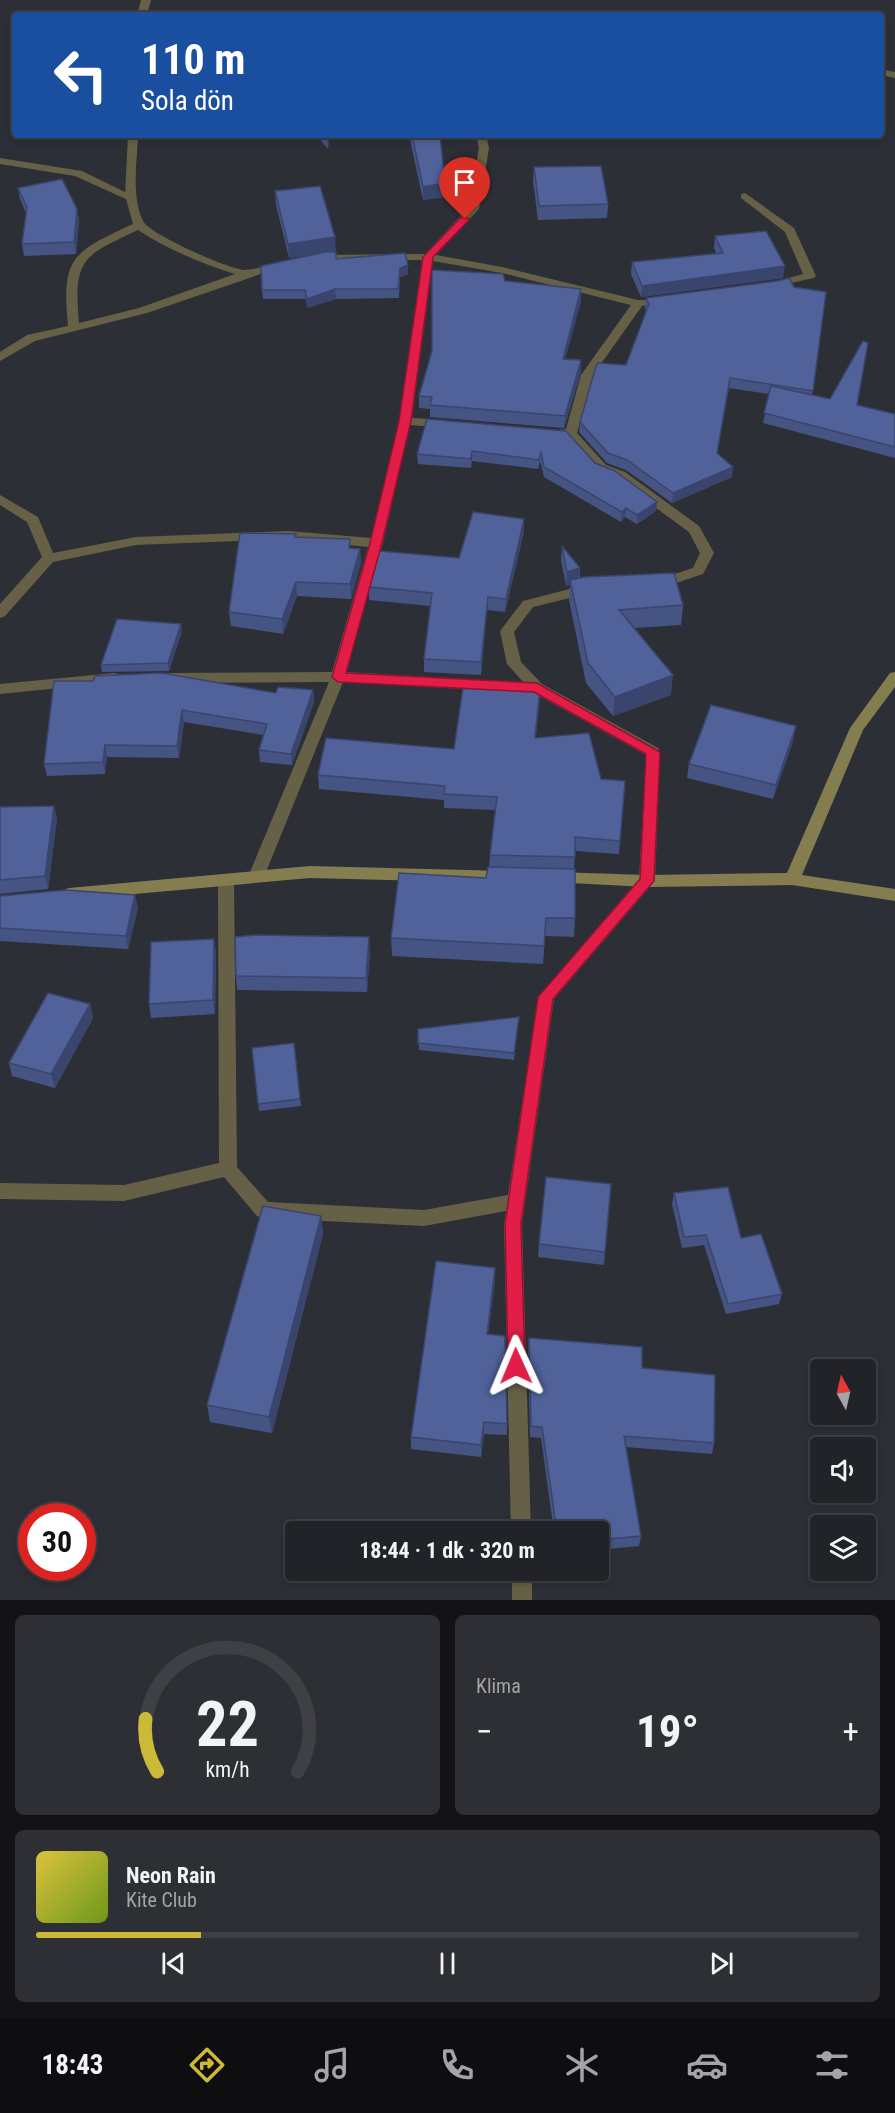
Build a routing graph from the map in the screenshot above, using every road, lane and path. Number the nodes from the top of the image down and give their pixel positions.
1 (133, 138) edge
2 (481, 138) edge
3 (0, 161) edge
4 (745, 196) dead end
5 (130, 197) junction
6 (139, 225) junction
7 (428, 257) junction
8 (246, 274) junction
9 (752, 288) edge
10 (661, 300) edge
11 (638, 303) junction
12 (74, 328) junction
13 (0, 357) edge
14 (405, 421) junction
15 (464, 426) edge
16 (547, 432) edge
17 (571, 434) junction
18 (0, 499) edge
19 (376, 543) junction
20 (49, 558) junction
21 (642, 585) edge
22 (607, 588) edge
23 (0, 614) edge
24 (338, 677) junction
25 (895, 677) edge
26 (132, 678) edge
27 (155, 678) edge
28 (537, 688) junction
29 (0, 689) edge
30 (256, 877) junction
31 (519, 878) edge
32 (542, 878) edge
33 (792, 879) junction
34 (226, 880) junction
35 (647, 881) junction
36 (58, 895) edge
37 (895, 895) edge
38 (228, 1169) junction
39 (0, 1191) edge
40 (516, 1201) junction
41 (520, 1521) edge
42 (522, 1581) edge
43 (522, 1600) edge

1 - 5 street
2 - 7 street
3 - 5 street
4 - 9 street
5 - 6 street
6 - 8 street
6 - 12 street
7 - 8 street
7 - 11 street
7 - 14 street
8 - 12 street
10 - 11 street
11 - 17 street
12 - 13 street
14 - 15 street
14 - 19 street
16 - 17 street
17 - 21 street
18 - 20 street
19 - 20 street
19 - 24 street
20 - 23 street
22 - 28 street
24 - 27 street
24 - 28 street
24 - 30 street
25 - 33 main road
26 - 29 street
28 - 35 street
30 - 31 main road
30 - 34 main road
32 - 35 main road
33 - 35 main road
33 - 37 main road
34 - 36 main road
34 - 38 street
35 - 40 street
38 - 39 street
38 - 40 street
40 - 41 street
42 - 43 street

